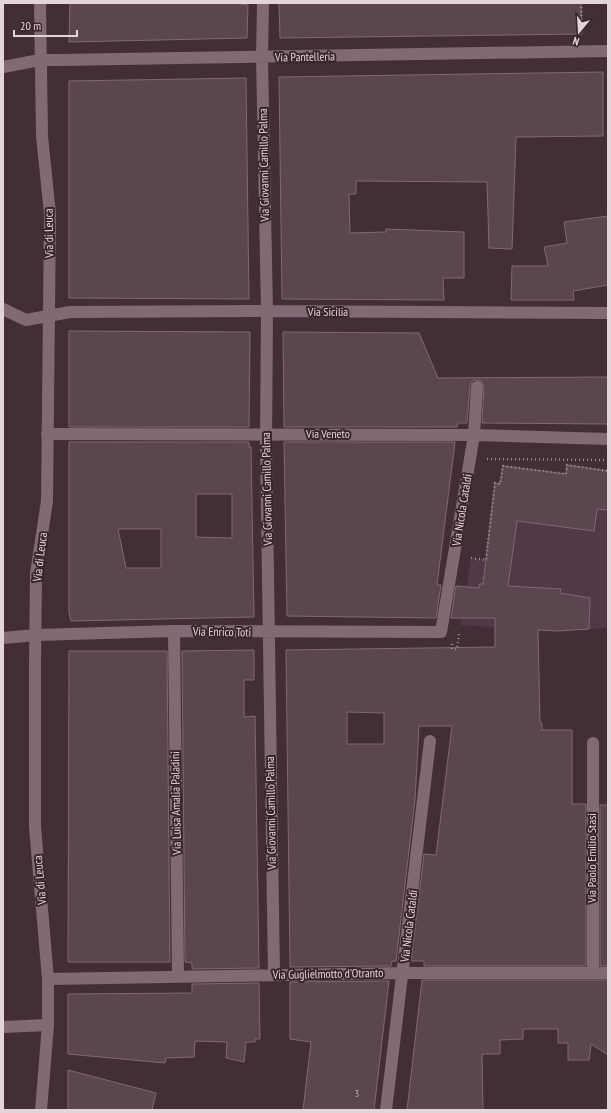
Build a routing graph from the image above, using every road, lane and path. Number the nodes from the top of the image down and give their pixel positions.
1 (40, 3) edge
2 (263, 3) edge
3 (581, 3) edge
4 (582, 37) dead end
5 (608, 51) edge
6 (262, 58) junction
7 (40, 60) junction
8 (3, 67) edge
9 (3, 309) edge
10 (266, 311) junction
11 (608, 313) edge
12 (48, 317) junction
13 (477, 387) dead end
14 (47, 434) junction
15 (266, 434) junction
16 (474, 435) junction
17 (608, 439) edge
18 (483, 459) dead end
19 (608, 460) edge
20 (608, 470) edge
21 (470, 566) dead end
22 (174, 631) junction
23 (441, 632) joint
24 (459, 632) dead end
25 (270, 633) junction
26 (36, 635) junction
27 (3, 638) edge
28 (453, 639) dead end
29 (430, 741) dead end
30 (593, 742) dead end
31 (404, 973) junction
32 (608, 973) edge
33 (593, 974) junction
34 (274, 975) junction
35 (178, 976) junction
36 (48, 979) junction
37 (48, 1025) junction
38 (3, 1027) edge
39 (41, 1110) edge
40 (386, 1110) edge

1 - 7 street, Via di Leuca
2 - 6 street, Via Giovanni Camillo Palma
3 - 4 path
5 - 6 street, Via Pantelleria
6 - 7 street, Via Pantelleria
6 - 10 street, Via Giovanni Camillo Palma
7 - 8 street, Via Pantelleria
7 - 12 street, Via di Leuca
9 - 12 street, Via Sicilia
10 - 11 street, Via Sicilia
10 - 12 street, Via Sicilia
10 - 15 street, Via Giovanni Camillo Palma
12 - 14 street, Via di Leuca
13 - 16 street, Via Nicola Cataldi
14 - 15 street, Via Veneto
14 - 26 street, Via di Leuca
15 - 16 street, Via Veneto
15 - 25 street, Via Giovanni Camillo Palma
16 - 17 street, Via Veneto
16 - 23 street, Via Nicola Cataldi
18 - 19 path
20 - 21 path
22 - 25 street, Via Enrico Toti
22 - 26 street, Via Enrico Toti
22 - 35 street, Via Luisa Amalia Paladini
23 - 25 street, Via Enrico Toti
24 - 28 path
25 - 34 street, Via Giovanni Camillo Palma
26 - 27 street, Via Enrico Toti
26 - 36 street, Via di Leuca
29 - 31 street, Via Nicola Cataldi
30 - 33 street, Via Paolo Emilio Stasi
31 - 33 street, Via Guglielmotto d'Otranto
31 - 34 street, Via Guglielmotto d'Otranto
31 - 40 street, Via Nicola Cataldi
32 - 33 street, Via Guglielmotto d'Otranto
34 - 35 street, Via Guglielmotto d'Otranto
35 - 36 street, Via Guglielmotto d'Otranto
36 - 37 street, Via di Leuca
37 - 38 street
37 - 39 street, Via di Leuca

